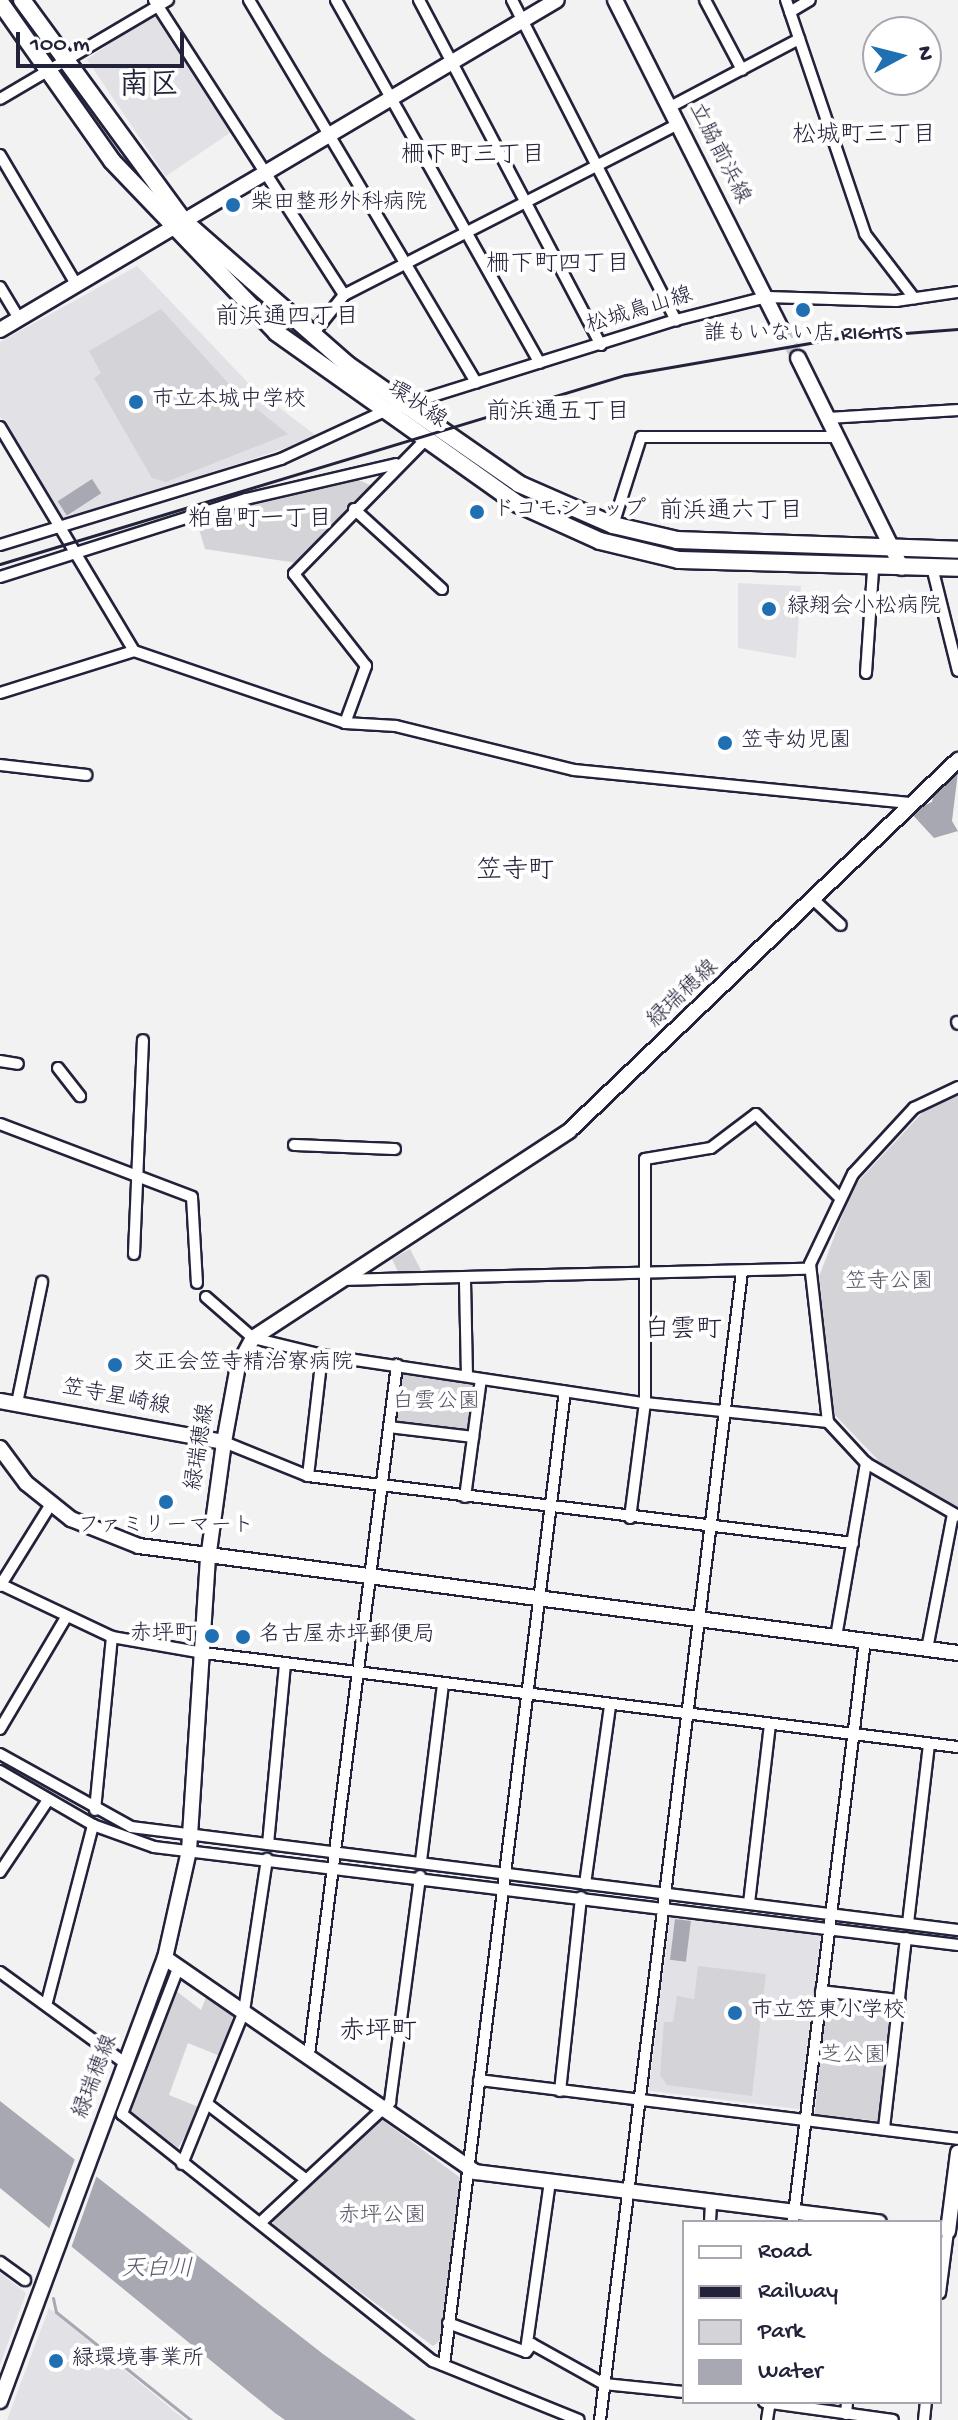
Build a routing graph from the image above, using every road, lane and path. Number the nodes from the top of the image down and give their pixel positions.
1 (22, 0) edge
2 (249, 0) edge
3 (336, 0) edge
4 (419, 0) edge
5 (512, 0) edge
6 (557, 0) edge
7 (615, 0) edge
8 (705, 0) edge
9 (786, 0) edge
10 (810, 0) edge
11 (0, 2) edge
12 (160, 2) edge
13 (790, 12) junction
14 (522, 21) junction
15 (799, 39) junction
16 (64, 60) junction
17 (451, 60) junction
18 (48, 69) junction
19 (742, 70) junction
20 (393, 97) junction
21 (0, 99) edge
22 (670, 107) junction
23 (678, 124) junction
24 (329, 134) junction
25 (0, 155) edge
26 (598, 165) junction
27 (264, 173) junction
28 (527, 200) junction
29 (177, 225) junction
30 (468, 232) junction
31 (406, 262) junction
32 (76, 284) junction
33 (0, 287) edge
34 (958, 292) edge
35 (344, 295) junction
36 (767, 297) junction
37 (914, 298) junction
38 (19, 319) junction
39 (676, 320) junction
40 (781, 328) tunnel mouth
41 (0, 330) edge
42 (312, 335) junction
43 (601, 345) junction
44 (798, 358) tunnel mouth
45 (540, 363) junction
46 (476, 383) junction
47 (393, 408) junction
48 (958, 410) edge
49 (829, 418) junction
50 (0, 427) edge
51 (838, 437) junction
52 (426, 439) junction
53 (396, 464) junction
54 (354, 509) junction
55 (613, 525) junction
56 (60, 527) junction
57 (0, 545) edge
58 (896, 549) junction
59 (958, 550) edge
60 (75, 553) junction
61 (932, 567) junction
62 (902, 568) junction
63 (958, 568) edge
64 (873, 569) junction
65 (0, 577) edge
66 (442, 589) dead end
67 (134, 651) junction
68 (958, 671) edge
69 (866, 673) dead end
70 (0, 693) edge
71 (345, 723) junction
72 (958, 760) edge
73 (0, 765) edge
74 (86, 775) dead end
75 (912, 803) junction
76 (815, 901) junction
77 (841, 925) dead end
78 (143, 1040) dead end
79 (0, 1061) edge
80 (18, 1064) dead end
81 (58, 1068) dead end
82 (958, 1087) edge
83 (80, 1096) dead end
84 (0, 1124) edge
85 (294, 1145) dead end
86 (395, 1149) dead end
87 (138, 1178) junction
88 (838, 1196) junction
89 (134, 1254) dead end
90 (810, 1269) junction
91 (742, 1271) junction
92 (646, 1275) junction
93 (344, 1280) junction
94 (465, 1281) junction
95 (42, 1282) dead end
96 (197, 1283) dead end
97 (206, 1297) dead end
98 (253, 1338) junction
99 (322, 1355) junction
100 (397, 1365) junction
101 (467, 1376) junction
102 (481, 1379) junction
103 (565, 1391) junction
104 (0, 1401) edge
105 (17, 1403) junction
106 (645, 1403) junction
107 (729, 1412) junction
108 (828, 1422) junction
109 (389, 1427) junction
110 (473, 1437) junction
111 (224, 1442) junction
112 (0, 1448) edge
113 (866, 1463) junction
114 (308, 1476) junction
115 (382, 1486) junction
116 (465, 1497) junction
117 (51, 1504) junction
118 (551, 1508) junction
119 (955, 1515) edge
120 (630, 1518) junction
121 (712, 1528) junction
122 (853, 1543) junction
123 (208, 1559) junction
124 (370, 1579) junction
125 (0, 1585) edge
126 (540, 1601) junction
127 (65, 1619) junction
128 (701, 1621) junction
129 (112, 1637) junction
130 (836, 1637) junction
131 (865, 1641) junction
132 (927, 1649) junction
133 (204, 1653) junction
134 (958, 1653) edge
135 (285, 1664) junction
136 (358, 1672) junction
137 (443, 1684) junction
138 (529, 1694) junction
139 (610, 1705) junction
140 (688, 1714) junction
141 (770, 1724) junction
142 (0, 1729) edge
143 (853, 1734) junction
144 (929, 1744) junction
145 (958, 1747) edge
146 (0, 1754) edge
147 (0, 1771) edge
148 (48, 1800) junction
149 (95, 1810) junction
150 (93, 1825) junction
151 (191, 1834) junction
152 (268, 1844) junction
153 (189, 1851) junction
154 (335, 1852) junction
155 (267, 1859) junction
156 (421, 1861) junction
157 (334, 1865) junction
158 (0, 1872) edge
159 (507, 1873) junction
160 (420, 1876) junction
161 (585, 1884) junction
162 (505, 1888) junction
163 (664, 1893) junction
164 (581, 1897) junction
165 (749, 1903) junction
166 (662, 1908) junction
167 (831, 1914) junction
168 (908, 1923) junction
169 (829, 1929) junction
170 (958, 1930) edge
171 (906, 1938) junction
172 (958, 1945) edge
173 (165, 1958) junction
174 (179, 1966) junction
175 (0, 1972) edge
176 (821, 1991) junction
177 (899, 2000) junction
178 (47, 2002) junction
179 (244, 2011) junction
180 (309, 2055) junction
181 (126, 2064) junction
182 (479, 2080) junction
183 (560, 2091) junction
184 (638, 2100) junction
185 (210, 2106) junction
186 (383, 2110) junction
187 (805, 2121) junction
188 (884, 2128) junction
189 (958, 2139) edge
190 (958, 2153) edge
191 (182, 2164) junction
192 (470, 2169) junction
193 (305, 2179) junction
194 (550, 2182) junction
195 (628, 2190) junction
196 (711, 2200) junction
197 (794, 2216) edge
198 (710, 2220) edge
199 (847, 2220) edge
200 (260, 2223) junction
201 (949, 2231) edge
202 (0, 2262) edge
203 (942, 2279) edge
204 (25, 2280) dead end
205 (448, 2323) junction
206 (526, 2352) junction
207 (444, 2365) junction
208 (604, 2384) junction
209 (682, 2392) edge
210 (0, 2401) edge
211 (781, 2404) edge
212 (847, 2404) edge
213 (846, 2414) junction
214 (579, 2420) edge
215 (600, 2420) edge
216 (893, 2420) edge

1 - 16 main road, 環状線
2 - 24 street
3 - 20 street
4 - 17 street
5 - 14 street
6 - 14 street
7 - 22 street, 立脇前浜線
8 - 19 street
9 - 13 street
10 - 13 street
11 - 18 main road, 環状線
12 - 16 street
12 - 27 street
13 - 15 street
14 - 17 street
14 - 26 street
15 - 19 street
15 - 37 street
16 - 18 street
16 - 29 main road, 環状線
17 - 20 street
17 - 28 street
18 - 21 street
18 - 29 main road, 環状線
19 - 22 street
20 - 24 street
20 - 30 street
22 - 23 street, 立脇前浜線
23 - 26 street
23 - 36 street, 立脇前浜線
24 - 27 street
24 - 31 street
25 - 32 street
26 - 28 street
26 - 39 street
27 - 29 street
27 - 35 street
28 - 30 street
28 - 43 street
29 - 32 street
29 - 42 main road, 環状線
29 - 47 main road, 環状線
30 - 31 street
30 - 45 street
31 - 35 street
31 - 46 street
32 - 38 street
33 - 38 street
34 - 37 street, 松城鳥山線
35 - 42 street
36 - 37 street, 松城鳥山線
36 - 39 street, 松城鳥山線
36 - 40 street, 立脇前浜線
38 - 41 street
39 - 43 street, 松城鳥山線
42 - 47 main road, 環状線
43 - 45 street, 松城鳥山線
44 - 49 street
45 - 46 street, 松城鳥山線
46 - 47 street, 松城鳥山線
47 - 52 main road, 環状線
47 - 55 main road, 環状線
47 - 56 street, 松城鳥山線
48 - 49 street
49 - 51 street
50 - 56 street
51 - 55 street
51 - 58 street
52 - 53 street
52 - 64 main road, 環状線
53 - 54 street
53 - 60 street
54 - 66 street
54 - 71 street
55 - 58 main road, 環状線
56 - 57 street, 松城鳥山線
56 - 60 street
58 - 59 main road, 環状線
58 - 62 street
60 - 65 street
60 - 67 street
61 - 62 main road, 環状線
61 - 63 main road, 環状線
61 - 68 street
62 - 64 main road, 環状線
64 - 69 street
67 - 70 street
67 - 71 street
71 - 75 street
72 - 75 street, 緑瑞穂線
73 - 74 street
75 - 76 street, 緑瑞穂線
76 - 77 street
76 - 93 street, 緑瑞穂線
78 - 87 street
79 - 80 street
81 - 83 street
82 - 88 street
84 - 87 street
85 - 86 street
87 - 89 street
87 - 96 street
88 - 90 street
88 - 92 street
90 - 91 street
90 - 108 street
91 - 92 street
91 - 107 street
92 - 94 street
92 - 106 street
93 - 94 street
93 - 98 street, 緑瑞穂線
94 - 101 street
95 - 105 street
97 - 98 street
98 - 99 street
98 - 111 street, 緑瑞穂線
99 - 100 street
99 - 114 street
100 - 101 street
100 - 109 street
101 - 102 street
102 - 103 street
102 - 110 street
103 - 106 street
103 - 118 street
104 - 105 street, 笠寺星崎線
105 - 111 street, 笠寺星崎線
106 - 107 street
106 - 120 street
107 - 108 street
107 - 121 street
108 - 113 street
109 - 110 street
109 - 115 street
110 - 116 street
111 - 114 street
111 - 123 street, 緑瑞穂線
112 - 117 street
113 - 119 street
113 - 122 street
114 - 115 street
115 - 116 street
115 - 124 street
116 - 118 street
117 - 123 street
117 - 125 street
118 - 120 street
118 - 126 street
119 - 132 street
120 - 121 street
121 - 122 street
121 - 128 street
122 - 130 street
123 - 124 street
123 - 133 street, 緑瑞穂線
124 - 126 street
124 - 136 street
125 - 127 street
126 - 128 street
126 - 138 street
127 - 129 street
127 - 142 street
128 - 130 street
128 - 140 street
129 - 133 street
129 - 149 street
130 - 131 street
131 - 132 street
131 - 143 street
132 - 134 street
133 - 135 street
133 - 151 street, 緑瑞穂線
135 - 136 street
135 - 152 street
136 - 137 street
136 - 154 street
137 - 138 street
137 - 156 street
138 - 139 street
138 - 159 street
139 - 140 street
139 - 161 street
140 - 141 street
140 - 163 street
141 - 143 street
141 - 165 street
143 - 144 street
143 - 167 street
144 - 145 street
144 - 168 street
146 - 149 street
147 - 148 street
148 - 150 street
148 - 158 street
149 - 151 street
150 - 153 street
150 - 178 street
151 - 152 street
151 - 153 street, 緑瑞穂線
152 - 154 street
153 - 155 street
153 - 173 street, 緑瑞穂線
154 - 156 street
154 - 157 street
155 - 157 street
155 - 179 street
156 - 159 street
157 - 160 street
157 - 180 street
159 - 161 street
159 - 162 street
160 - 162 street
160 - 186 street
161 - 163 street
162 - 164 street
162 - 182 street
163 - 165 street
163 - 166 street
164 - 166 street
164 - 183 street
165 - 167 street
166 - 169 street
166 - 184 street
167 - 168 street
167 - 169 street
168 - 170 street
169 - 171 street
169 - 176 street
171 - 172 street
171 - 177 street
173 - 174 street
173 - 181 street, 緑瑞穂線
174 - 179 street
174 - 191 street
175 - 178 street
176 - 177 street
176 - 187 street
177 - 188 street
178 - 181 street
179 - 180 street
179 - 185 street
180 - 186 street
181 - 210 street, 緑瑞穂線
182 - 183 street
182 - 192 street
183 - 184 street
184 - 187 street
184 - 195 street
185 - 191 street
185 - 193 street
186 - 192 street
186 - 193 street
187 - 188 street
187 - 197 street
188 - 189 street
190 - 201 street
191 - 200 street
192 - 194 street
192 - 205 street
193 - 200 street
194 - 195 street
194 - 206 street
195 - 196 street
195 - 208 street
196 - 197 street
196 - 198 street
197 - 199 street
200 - 207 street
201 - 203 street
202 - 204 street
205 - 206 street
205 - 207 street
206 - 208 street
207 - 214 street
208 - 209 street
208 - 215 street
211 - 213 street
212 - 213 street
213 - 216 street

